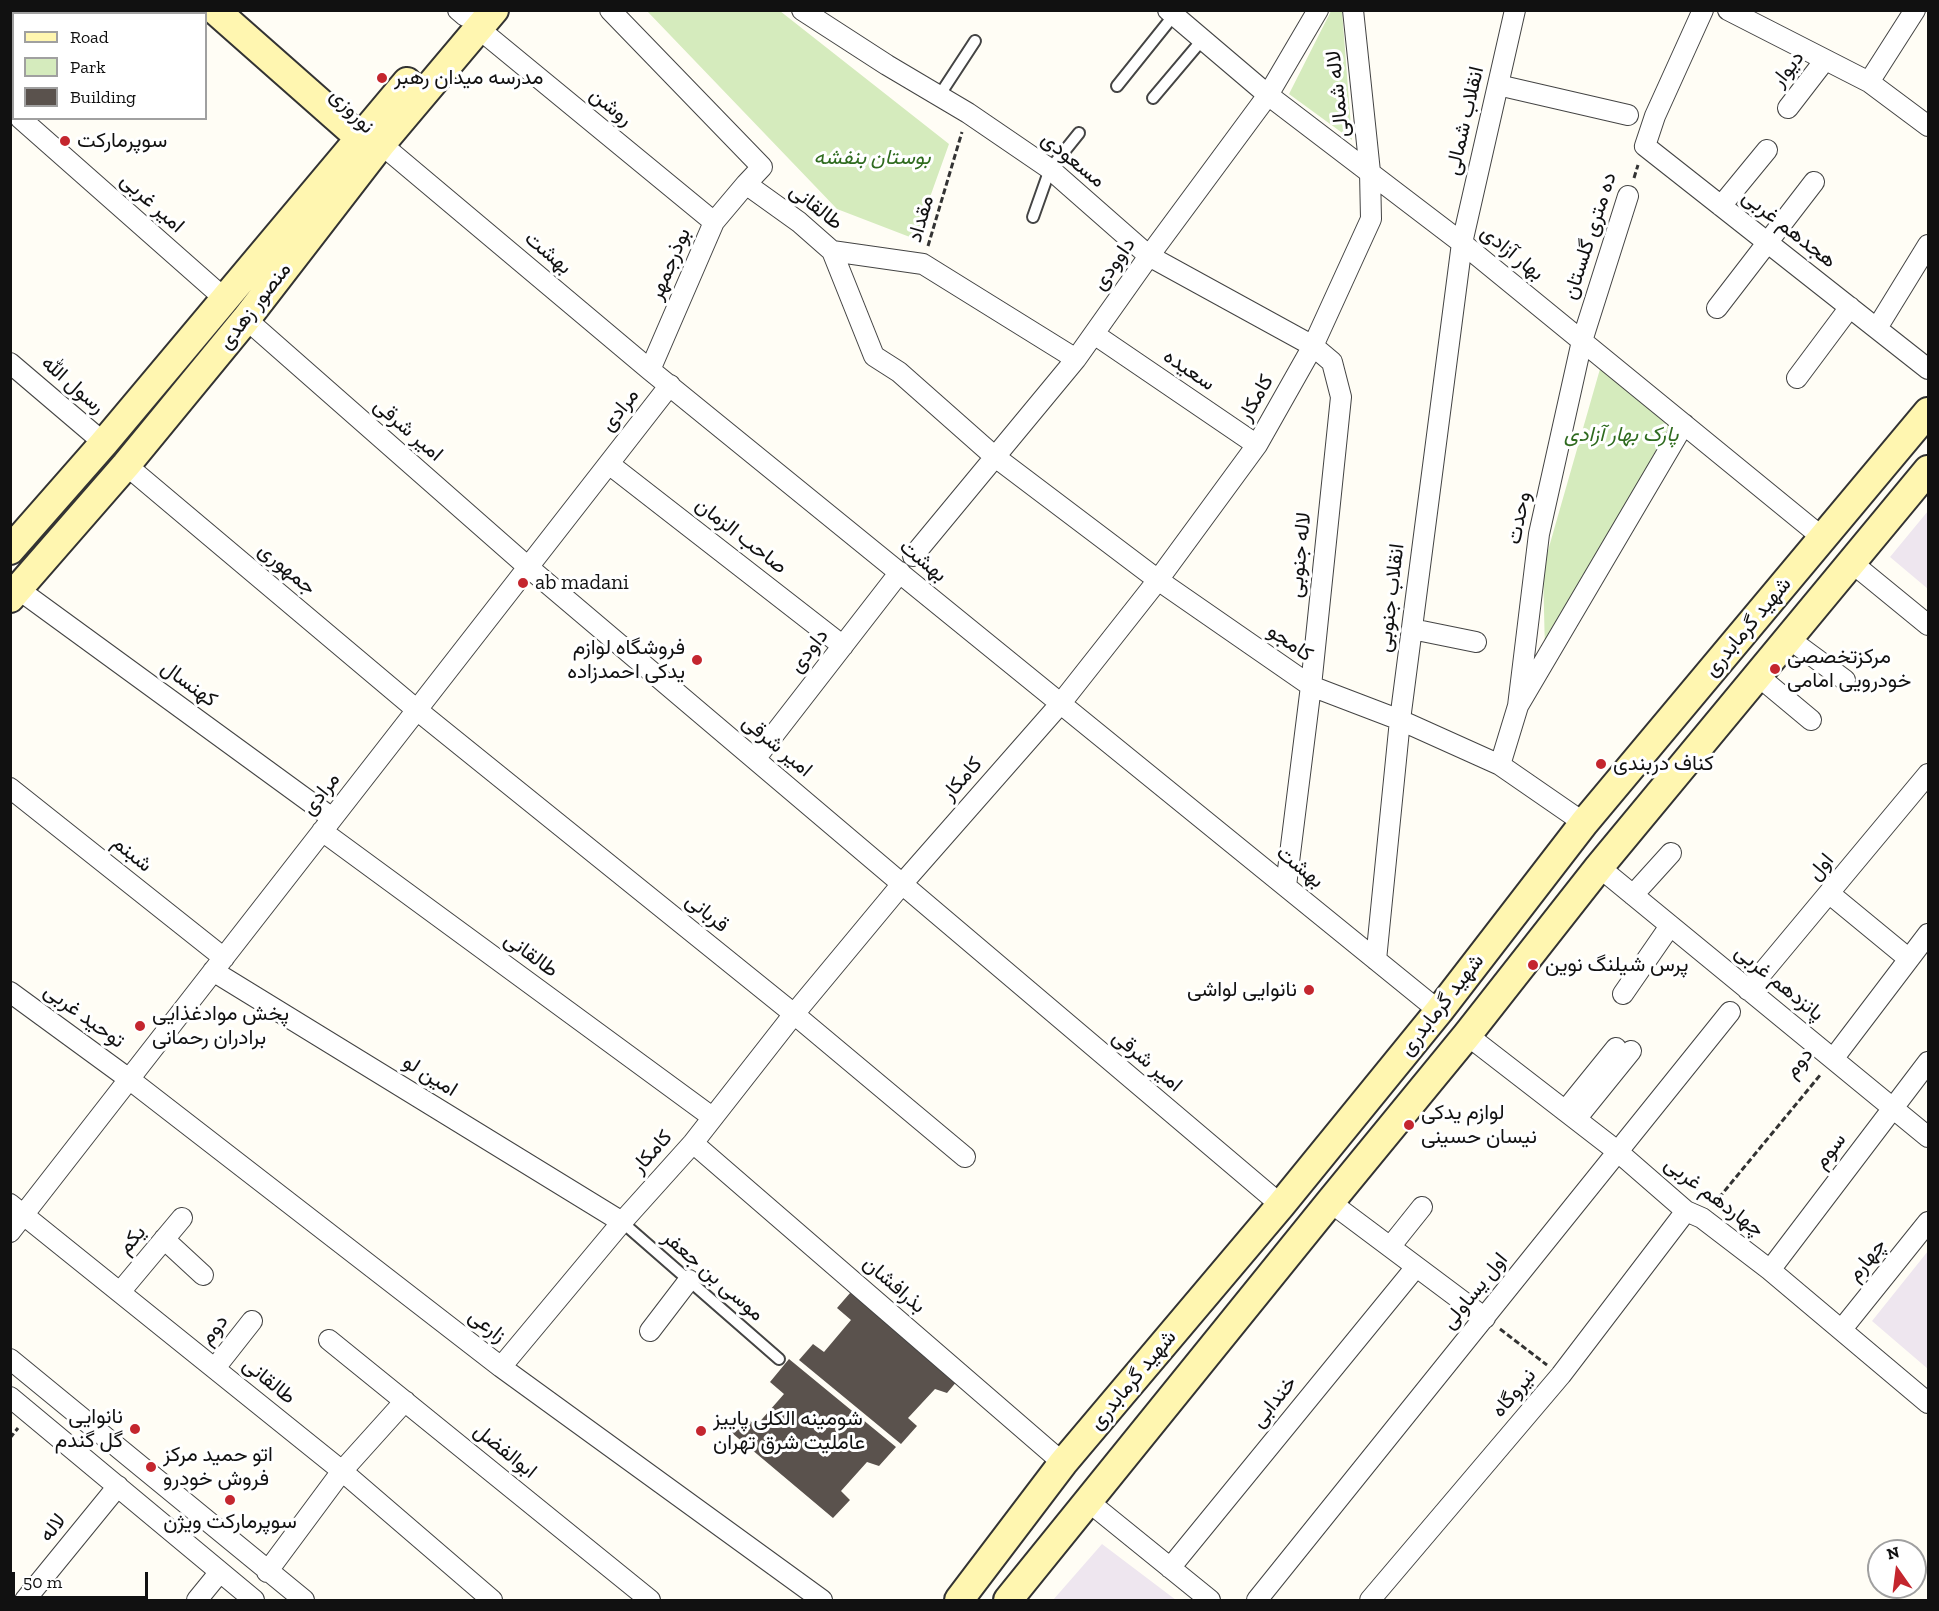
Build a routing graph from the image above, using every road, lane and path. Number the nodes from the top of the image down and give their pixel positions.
1 (215, 10) edge
2 (241, 10) edge
3 (610, 10) edge
4 (802, 10) edge
5 (1318, 10) edge
6 (1353, 10) edge
7 (1515, 10) edge
8 (1703, 10) edge
9 (1728, 10) edge
10 (1915, 10) edge
11 (1171, 13) edge
12 (473, 15) edge
13 (1202, 40) junction
14 (975, 41) dead end
15 (1826, 60) junction
16 (1869, 82) junction
17 (1117, 86) dead end
18 (1498, 86) junction
19 (1268, 95) junction
20 (939, 96) junction
21 (1153, 98) dead end
22 (1788, 108) dead end
23 (968, 113) junction
24 (1628, 115) dead end
25 (20, 120) edge
26 (1929, 126) edge
27 (1079, 133) dead end
28 (370, 135) junction
29 (1644, 146) junction
30 (1767, 150) dead end
31 (1050, 169) junction
32 (1370, 172) junction
33 (1814, 182) dead end
34 (746, 184) junction
35 (1628, 195) joint
36 (1721, 206) junction
37 (1034, 217) dead end
38 (714, 222) junction
39 (1462, 243) junction
40 (1767, 243) junction
41 (1929, 245) edge
42 (832, 251) junction
43 (1149, 256) junction
44 (923, 264) junction
45 (225, 299) junction
46 (1850, 307) junction
47 (1717, 308) dead end
48 (246, 319) junction
49 (1877, 328) junction
50 (1094, 334) junction
51 (1582, 341) junction
52 (1313, 346) junction
53 (1076, 360) junction
54 (10, 363) edge
55 (1929, 369) edge
56 (650, 370) junction
57 (1797, 378) dead end
58 (670, 385) junction
59 (1929, 412) edge
60 (1684, 424) junction
61 (104, 443) junction
62 (1257, 445) junction
63 (994, 456) junction
64 (609, 464) junction
65 (126, 465) junction
66 (1929, 470) edge
67 (1823, 538) junction
68 (10, 550) edge
69 (914, 556) dead end
70 (1851, 562) junction
71 (528, 567) junction
72 (900, 572) junction
73 (1158, 580) junction
74 (14, 593) edge
75 (1929, 625) edge
76 (1412, 629) junction
77 (1788, 638) junction
78 (1476, 642) dead end
79 (843, 646) junction
80 (1757, 675) junction
81 (1845, 680) dead end
82 (1311, 686) junction
83 (1061, 703) junction
84 (1518, 706) junction
85 (417, 710) junction
86 (1400, 720) junction
87 (1811, 720) dead end
88 (755, 759) junction
89 (1500, 765) junction
90 (1929, 774) edge
91 (10, 788) edge
92 (1584, 823) junction
93 (327, 825) junction
94 (1671, 853) dead end
95 (1599, 867) junction
96 (902, 884) junction
97 (1286, 886) junction
98 (1830, 894) junction
99 (1633, 895) junction
100 (1670, 926) junction
101 (1929, 934) edge
102 (1909, 959) junction
103 (1376, 960) junction
104 (218, 964) junction
105 (1748, 990) junction
106 (10, 992) edge
107 (1623, 994) dead end
108 (1439, 1011) junction
109 (1730, 1012) dead end
110 (794, 1014) junction
111 (1467, 1035) junction
112 (1623, 1049) dead end
113 (1833, 1059) junction
114 (1929, 1062) edge
115 (129, 1079) junction
116 (1893, 1108) junction
117 (1570, 1115) junction
118 (712, 1117) junction
119 (1929, 1137) edge
120 (693, 1143) junction
121 (1617, 1151) junction
122 (965, 1158) dead end
123 (1330, 1202) junction
124 (1281, 1205) junction
125 (1422, 1207) dead end
126 (17, 1209) edge
127 (1694, 1215) junction
128 (182, 1218) dead end
129 (622, 1222) junction
130 (1929, 1222) edge
131 (10, 1232) edge
132 (164, 1239) junction
133 (1390, 1247) junction
134 (1416, 1267) junction
135 (1770, 1269) junction
136 (203, 1275) dead end
137 (689, 1280) junction
138 (120, 1292) junction
139 (1485, 1318) junction
140 (252, 1321) dead end
141 (1842, 1329) junction
142 (650, 1331) dead end
143 (329, 1340) dead end
144 (10, 1359) edge
145 (779, 1359) dead end
146 (501, 1367) junction
147 (215, 1368) junction
148 (1561, 1375) junction
149 (10, 1397) edge
150 (405, 1401) junction
151 (1929, 1403) edge
152 (1063, 1463) junction
153 (342, 1471) junction
154 (118, 1486) junction
155 (1089, 1502) junction
156 (1170, 1568) junction
157 (267, 1572) junction
158 (219, 1573) junction
159 (25, 1600) edge
160 (196, 1600) edge
161 (254, 1600) edge
162 (304, 1600) edge
163 (492, 1600) edge
164 (650, 1600) edge
165 (822, 1600) edge
166 (959, 1600) edge
167 (1008, 1600) edge
168 (1210, 1600) edge
169 (1257, 1600) edge
170 (1370, 1600) edge

1 - 28 main road, نوروزی
2 - 28 main road, نوروزی
3 - 34 street
4 - 20 street, مسعودی
5 - 19 street
6 - 32 street, لاله شمالی
7 - 18 street, انقلاب شمالی
8 - 29 street
9 - 15 street
10 - 16 street
11 - 13 street, بهار آزادی
11 - 17 lane
12 - 28 main road, منصور زهدی
12 - 38 street, روشن
13 - 19 street, بهار آزادی
13 - 21 lane
14 - 20 lane
15 - 16 street
15 - 22 street, دیوار
16 - 26 street
18 - 24 street
18 - 39 street, انقلاب شمالی
19 - 32 street, بهار آزادی
19 - 43 street, داوودی
20 - 23 street, مسعودی
23 - 31 street, مسعودی
23 - 44 path, مقداد
25 - 45 street, امیر غربی
27 - 31 lane
28 - 45 main road, منصور زهدی
28 - 48 main road, منصور زهدی
28 - 56 street, بهشت
29 - 35 path, ده متری گلستان
29 - 36 street, هجدهم غربی
30 - 36 street
31 - 37 lane
31 - 43 street, مسعودی
32 - 39 street, بهار آزادی
32 - 52 street, کامکار
33 - 40 street
34 - 38 street, بوذرجمهر
34 - 42 street, طالقانی
35 - 51 street, ده متری گلستان
36 - 40 street, هجدهم غربی
38 - 56 street, بوذرجمهر
39 - 51 street, بهار آزادی
39 - 76 street, انقلاب جنوبی
40 - 46 street, هجدهم غربی
40 - 47 street
41 - 49 street
42 - 44 street, طالقانی
42 - 63 street
43 - 50 street, داوودی
43 - 52 street, مسعودی
44 - 53 street, طالقانی
45 - 48 main road
45 - 61 main road, منصور زهدی
46 - 49 street, هجدهم غربی
46 - 57 street
48 - 65 main road, منصور زهدی
48 - 71 street, امیر شرقی
49 - 55 street, هجدهم غربی
50 - 53 street, داوودی
50 - 62 street, سعیده
51 - 60 street, بهار آزادی
51 - 84 street, وحدت
52 - 62 street, کامکار
52 - 82 street, لاله جنوبی
53 - 63 street, داوودی
54 - 61 street, رسول الله
56 - 58 street, بهشت
58 - 64 street, مرادی
58 - 72 street, بهشت
59 - 67 main road, شهید گرمابدری
60 - 67 street, بهار آزادی
60 - 84 street, وحدت
61 - 68 main road, منصور زهدی
62 - 73 street, کامکار
63 - 69 street, داوودی
63 - 73 street, کامجو
64 - 71 street, مرادی
64 - 79 street, صاحب الزمان
65 - 74 main road, منصور زهدی
65 - 85 street, جمهوری
66 - 70 main road, شهید گرمابدری
67 - 70 main road
67 - 92 main road, شهید گرمابدری
70 - 75 street
70 - 77 main road, شهید گرمابدری
71 - 85 street, مرادی
71 - 88 street, امیر شرقی
72 - 79 street, داودی
72 - 83 street, بهشت
73 - 82 street, کامجو
73 - 83 street, کامکار
74 - 93 street, کهنسال
76 - 78 street
76 - 86 street, انقلاب جنوبی
77 - 80 main road, شهید گرمابدری
77 - 81 street
79 - 88 street, داودی
80 - 87 street
80 - 95 main road, شهید گرمابدری
82 - 86 street, کامجو
82 - 97 street, لاله جنوبی
83 - 96 street, کامکار
83 - 97 street, بهشت
84 - 89 street, وحدت
85 - 93 street, مرادی
85 - 110 street, قربانی
86 - 89 street, کامجو
86 - 103 street, انقلاب جنوبی
88 - 96 street, امیر شرقی
89 - 92 street, کامجو
90 - 98 street, اول
91 - 104 street, شبنم
92 - 108 main road, شهید گرمابدری
93 - 104 street, مرادی
93 - 118 street, طالقانی
94 - 99 street
95 - 99 street, پانزدهم غربی
95 - 111 main road, شهید گرمابدری
96 - 110 street, کامکار
96 - 124 street, امیر شرقی
97 - 103 street, بهشت
98 - 102 street
98 - 105 street, اول
99 - 100 street, پانزدهم غربی
100 - 105 street, پانزدهم غربی
100 - 107 street
101 - 102 street, دوم
102 - 113 street, دوم
103 - 108 street, بهشت
104 - 115 street, مرادی
104 - 129 street, امین لو
105 - 113 street, پانزدهم غربی
106 - 115 street, توحید غربی
108 - 111 main road
108 - 124 main road, شهید گرمابدری
109 - 121 street, اول یساولی
110 - 118 street, کامکار
110 - 122 street, قربانی
111 - 117 street, چهاردهم غربی
111 - 123 main road, شهید گرمابدری
112 - 117 street
113 - 116 street, پانزدهم غربی
113 - 127 path, دوم
114 - 116 street, سوم
115 - 126 street, مرادی
115 - 146 street, زارعی
116 - 119 street, پانزدهم غربی
116 - 135 street, سوم
117 - 121 street, چهاردهم غربی
118 - 120 street, کامکار
120 - 129 street, کامکار
120 - 152 street, بذرافشان
121 - 127 street, چهاردهم غربی
121 - 139 street, اول یساولی
123 - 133 street
123 - 155 main road, شهید گرمابدری
124 - 152 main road, شهید گرمابدری
125 - 133 street
126 - 131 street, مرادی
126 - 138 street, طالقانی
127 - 135 street, چهاردهم غربی
127 - 148 street, نیروگاه
128 - 132 street, یکم
129 - 137 lane, موسی بن جعفر
129 - 146 street, کامکار
130 - 141 street, چهارم
132 - 136 street
132 - 138 street, یکم
133 - 134 street
134 - 139 street
134 - 156 street, خندابی
135 - 141 street, چهاردهم غربی
137 - 142 street
137 - 145 lane, موسی بن جعفر
138 - 147 street, طالقانی
139 - 148 path
139 - 169 street, اول یساولی
140 - 147 street, دوم
141 - 151 street, چهاردهم غربی
143 - 150 street, ابوالفضل
144 - 157 street
146 - 165 street, زارعی
147 - 153 street, طالقانی
148 - 170 street, نیروگاه
149 - 154 street
150 - 153 street
150 - 164 street, ابوالفضل
152 - 166 main road, شهید گرمابدری
153 - 157 street
153 - 163 street, طالقانی
154 - 158 street
154 - 159 street, لاله
155 - 156 street
155 - 167 main road, شهید گرمابدری
156 - 168 street
157 - 162 street
158 - 160 street
158 - 161 street

